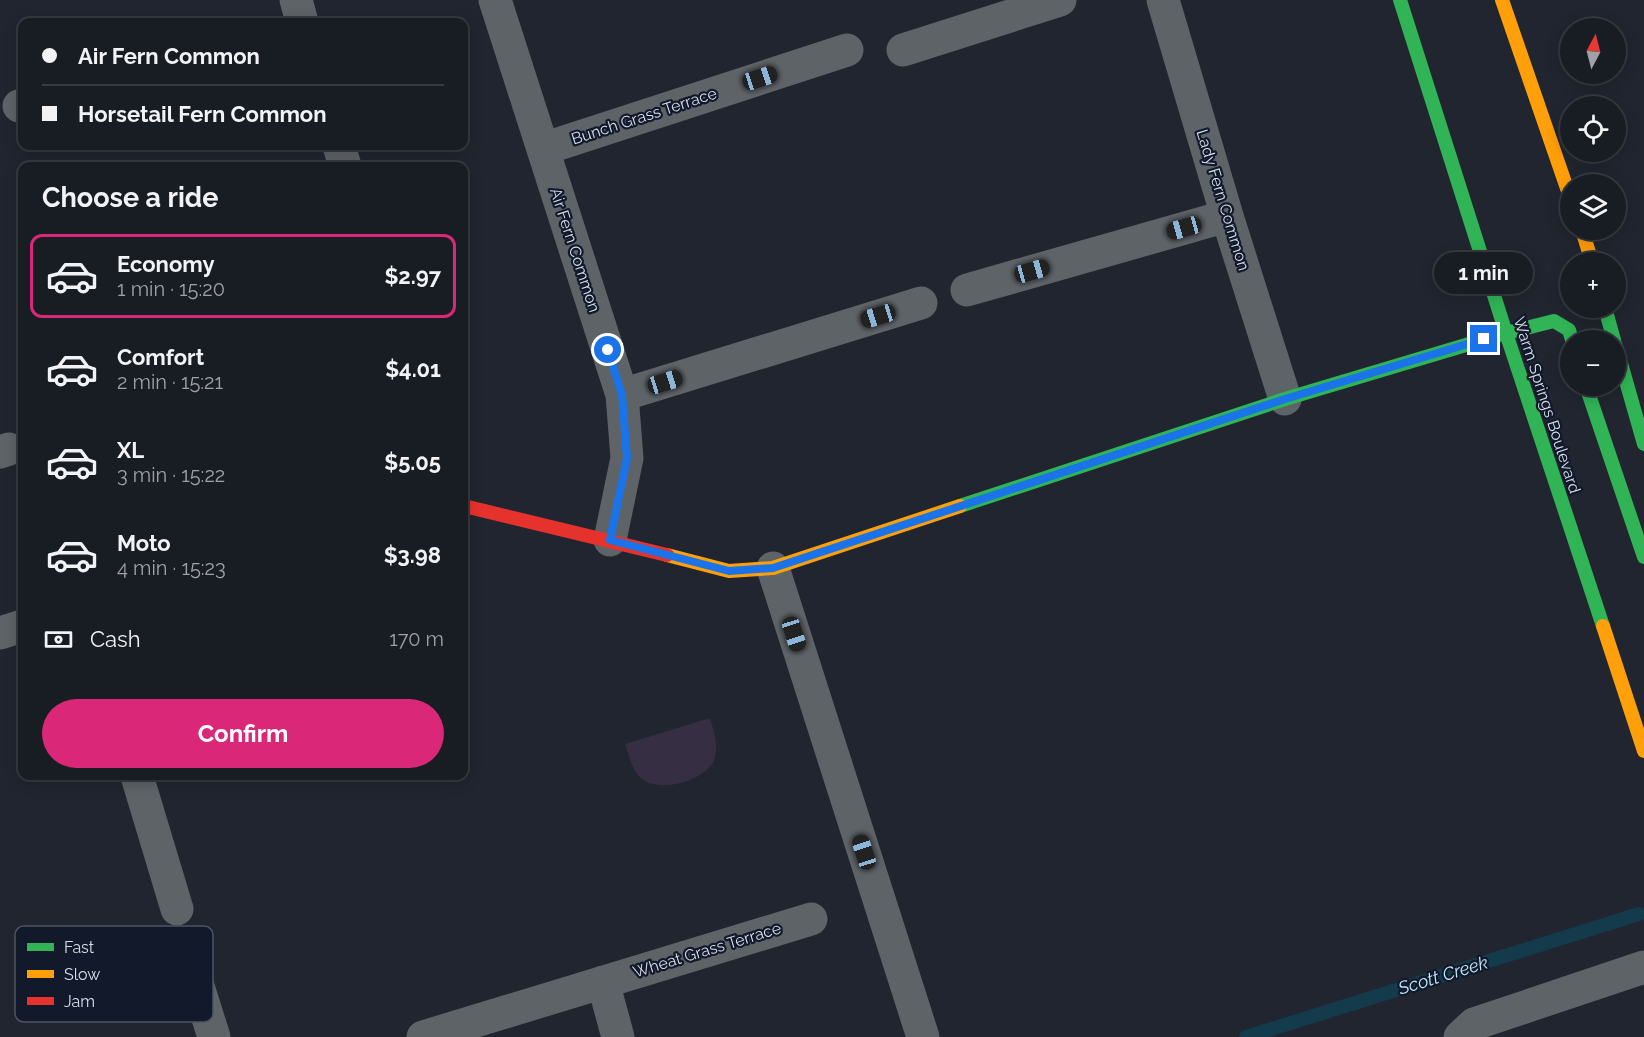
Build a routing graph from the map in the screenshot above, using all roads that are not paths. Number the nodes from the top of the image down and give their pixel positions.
1 (495, 0) edge
2 (1060, 0) edge
3 (1162, 0) edge
4 (1400, 0) edge
5 (1502, 0) edge
6 (847, 50) dead end
7 (903, 50) dead end
8 (543, 149) junction
9 (1562, 174) edge
10 (1227, 216) junction
11 (967, 290) dead end
12 (921, 303) dead end
13 (1569, 330) edge
14 (1506, 333) junction
15 (1626, 381) edge
16 (622, 395) junction
17 (1589, 396) edge
18 (1285, 399) junction
19 (1644, 444) edge
20 (468, 507) edge
21 (610, 540) junction
22 (1644, 557) edge
23 (773, 568) junction
24 (18, 627) edge
25 (0, 633) edge
26 (1644, 751) edge
27 (138, 780) edge
28 (177, 909) dead end
29 (811, 919) dead end
30 (1644, 967) edge
31 (603, 982) junction
32 (209, 1022) edge
33 (214, 1037) edge
34 (423, 1037) edge
35 (618, 1037) edge
36 (923, 1037) edge
37 (1460, 1037) edge

1 - 8 street, Air Fern Common
2 - 7 street
3 - 10 street, Lady Fern Common
4 - 14 main road, Warm Springs Boulevard
5 - 9 main road
6 - 8 street, Bunch Grass Terrace
8 - 16 street, Air Fern Common
10 - 11 street
10 - 18 street, Lady Fern Common
12 - 16 street
13 - 14 main road
14 - 18 main road
14 - 26 main road, Warm Springs Boulevard
15 - 19 main road
16 - 21 street, Air Fern Common
17 - 22 main road
18 - 23 main road
20 - 21 main road
21 - 23 main road
23 - 36 street
24 - 25 street
27 - 28 street
29 - 31 street, Wheat Grass Terrace
30 - 37 street
31 - 34 street, Wheat Grass Terrace
31 - 35 street
32 - 33 street

